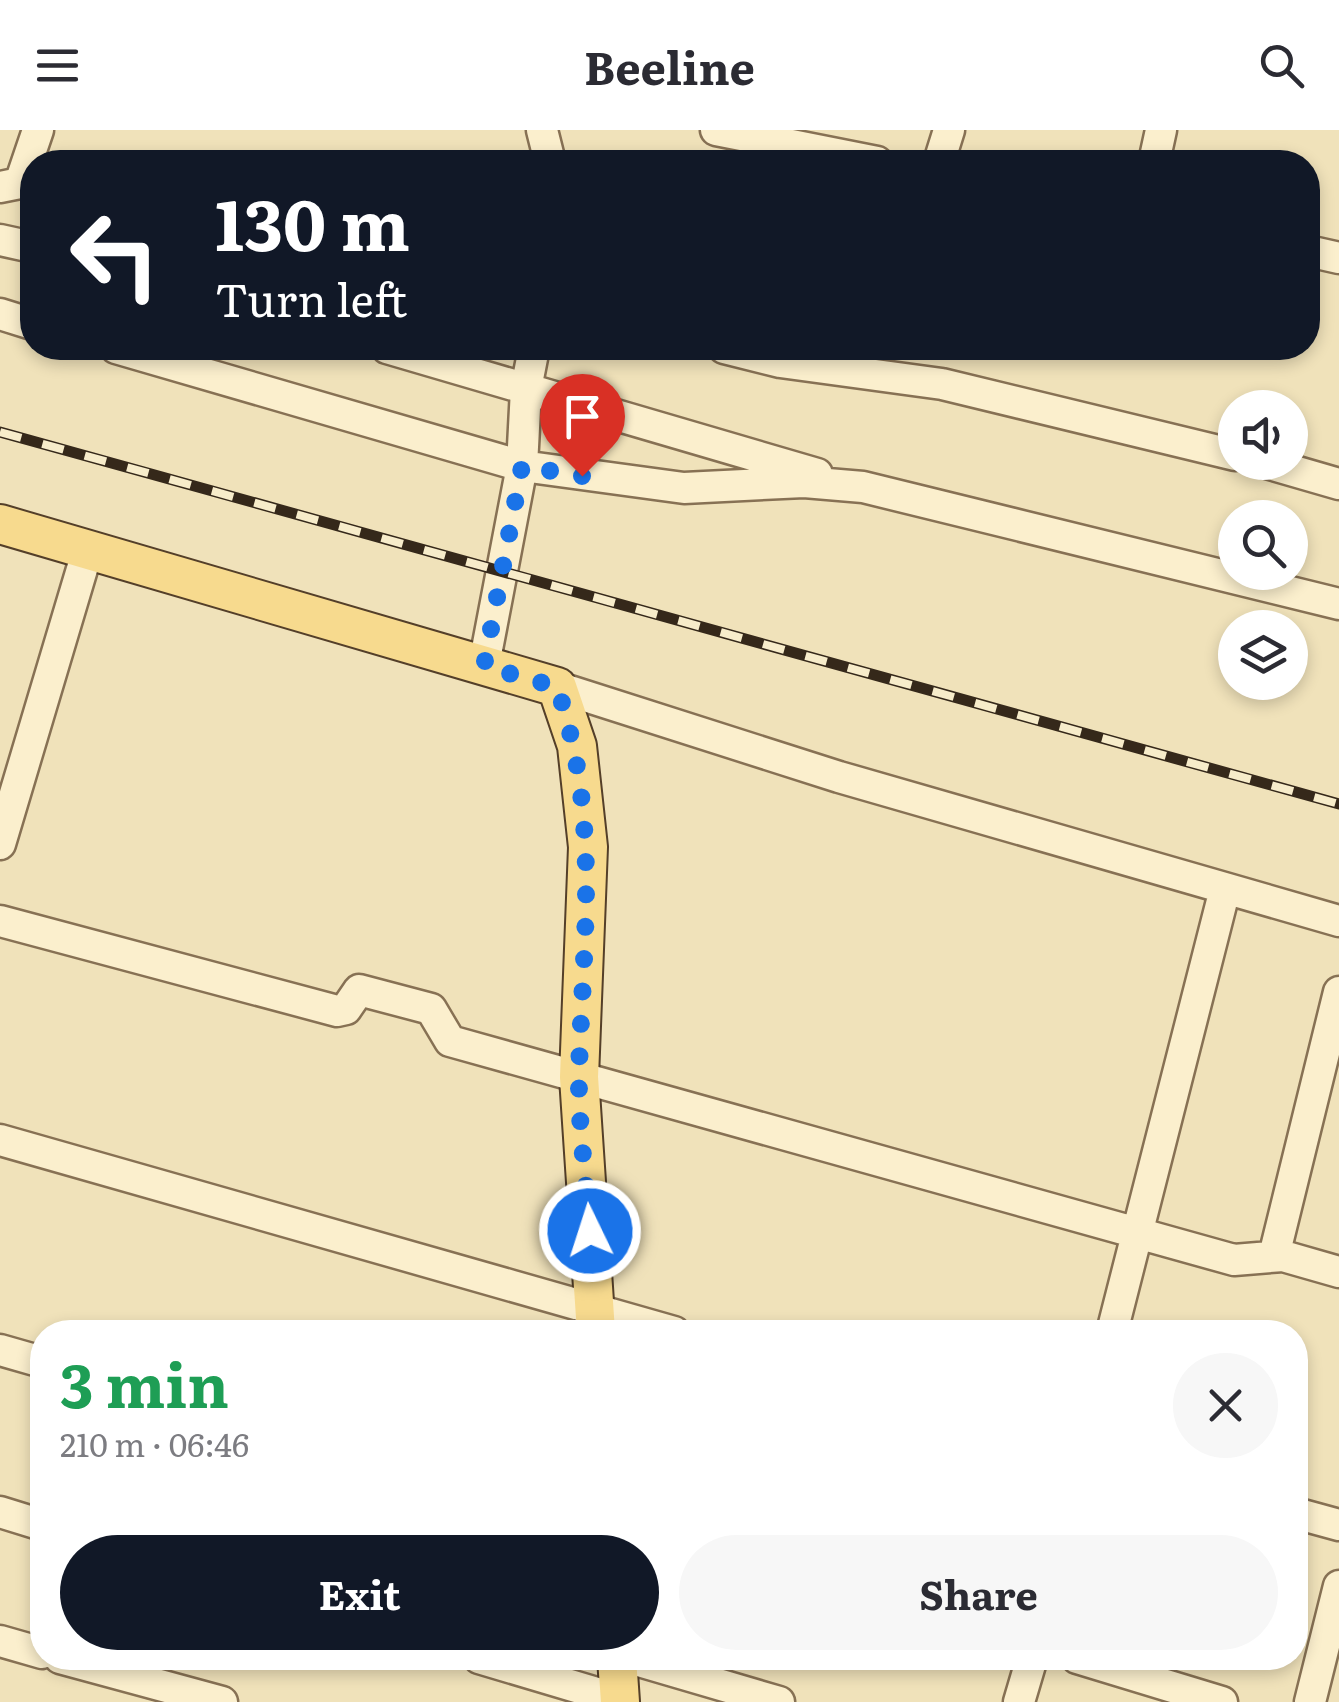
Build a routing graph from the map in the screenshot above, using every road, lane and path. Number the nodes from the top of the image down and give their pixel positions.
1 (719, 130) edge
2 (818, 150) edge
3 (157, 360) edge
4 (428, 360) edge
5 (532, 360) edge
6 (772, 360) edge
7 (526, 389) junction
8 (1218, 451) edge
9 (522, 466) junction
10 (1308, 475) edge
11 (1339, 484) edge
12 (863, 487) junction
13 (0, 524) edge
14 (88, 548) junction
15 (1339, 604) edge
16 (484, 666) junction
17 (557, 687) junction
18 (0, 844) edge
19 (1226, 889) junction
20 (0, 920) edge
21 (1339, 922) edge
22 (1339, 992) edge
23 (579, 1077) junction
24 (0, 1140) edge
25 (1136, 1233) junction
26 (1274, 1256) junction
27 (1339, 1272) edge
28 (595, 1320) edge
29 (1115, 1320) edge
30 (0, 1350) edge
31 (30, 1359) edge
32 (0, 1512) edge
33 (1308, 1517) edge
34 (30, 1521) edge
35 (1339, 1525) edge
36 (1339, 1586) edge
37 (0, 1641) edge
38 (30, 1650) edge
39 (104, 1670) edge
40 (518, 1670) edge
41 (618, 1670) edge
42 (670, 1670) edge
43 (1028, 1670) edge
44 (1117, 1670) edge
45 (620, 1701) edge
46 (222, 1702) edge
47 (778, 1702) edge
48 (1019, 1702) edge
49 (1222, 1702) edge
50 (1310, 1702) edge

1 - 2 street
3 - 9 street
4 - 7 street
5 - 7 street
6 - 8 street
7 - 9 street
7 - 12 street
9 - 12 street
9 - 16 street
10 - 11 street
12 - 15 street
13 - 14 main road
14 - 16 main road
14 - 18 street
16 - 17 main road
17 - 19 street
17 - 23 main road
19 - 21 street
19 - 25 street
20 - 23 street
22 - 26 street
23 - 25 street
23 - 28 main road
24 - 28 street
25 - 26 street
25 - 29 street
26 - 27 street
30 - 31 street
32 - 34 street
33 - 35 street
36 - 50 street
37 - 38 street
39 - 46 street
40 - 45 street
41 - 45 main road
42 - 47 street
43 - 48 street
44 - 49 street

